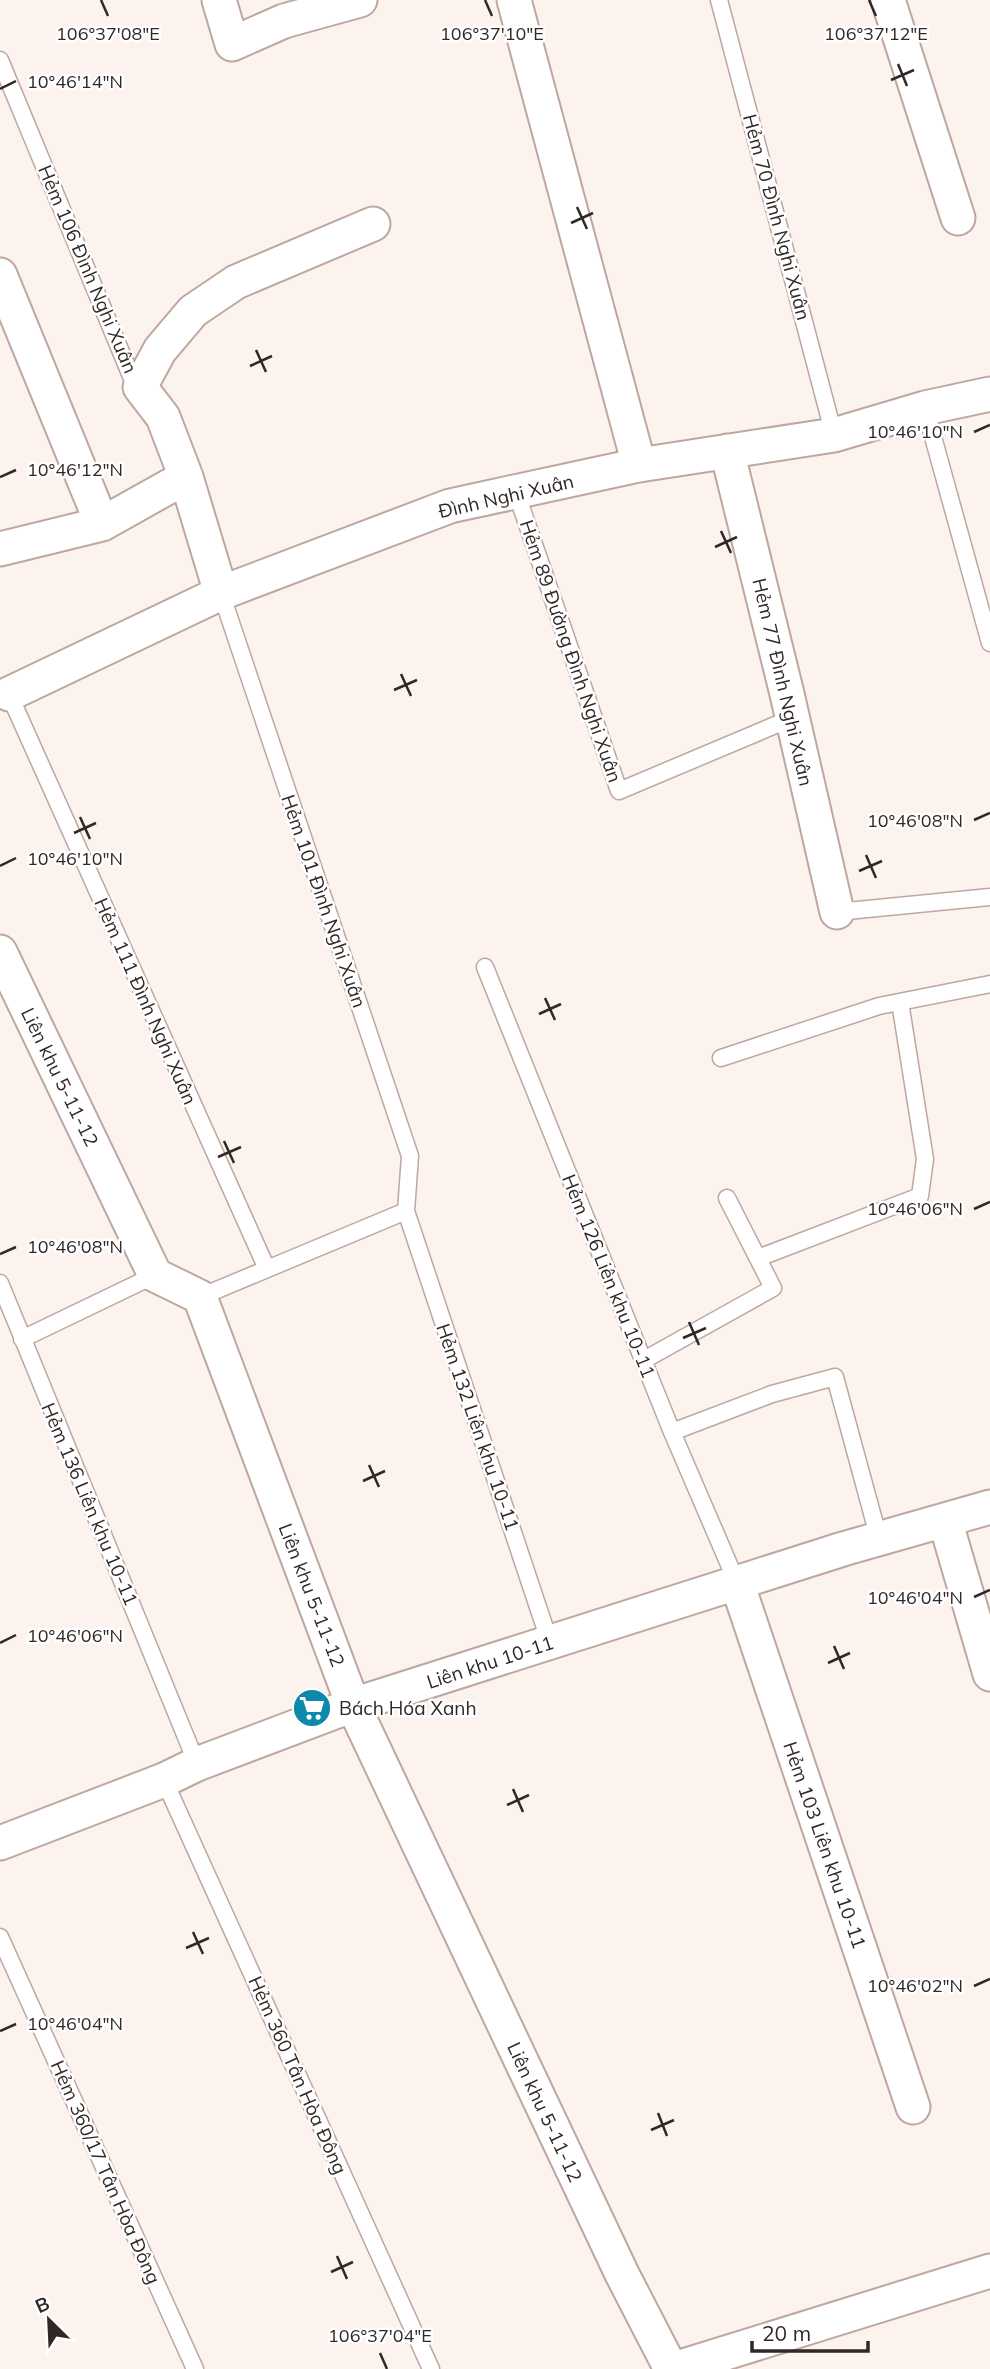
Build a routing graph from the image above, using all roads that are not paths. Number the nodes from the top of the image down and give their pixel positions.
1 (219, 0) edge
2 (360, 0) edge
3 (514, 0) edge
4 (719, 0) edge
5 (888, 0) edge
6 (0, 60) edge
7 (958, 218) dead end
8 (373, 224) dead end
9 (0, 275) edge
10 (140, 387) junction
11 (990, 394) edge
12 (925, 408) junction
13 (834, 435) junction
14 (727, 451) junction
15 (639, 465) junction
16 (186, 477) junction
17 (516, 492) junction
18 (102, 524) junction
19 (0, 549) edge
20 (221, 593) junction
21 (990, 643) edge
22 (9, 694) joint
23 (792, 718) junction
24 (990, 897) edge
25 (837, 912) joint
26 (0, 952) edge
27 (485, 967) dead end
28 (990, 984) edge
29 (900, 1002) junction
30 (721, 1058) dead end
31 (727, 1198) dead end
32 (406, 1211) junction
33 (758, 1258) junction
34 (267, 1269) junction
35 (155, 1275) junction
36 (0, 1283) edge
37 (200, 1297) junction
38 (22, 1339) junction
39 (644, 1360) junction
40 (673, 1432) junction
41 (990, 1507) edge
42 (945, 1520) junction
43 (879, 1539) junction
44 (737, 1583) junction
45 (550, 1643) junction
46 (990, 1674) edge
47 (353, 1705) junction
48 (197, 1764) junction
49 (164, 1780) junction
50 (0, 1843) edge
51 (0, 1937) edge
52 (913, 2107) dead end
53 (990, 2271) edge
54 (195, 2369) edge
55 (431, 2369) edge
56 (672, 2369) edge

1 - 2 street
3 - 15 street
4 - 13 lane, Hẻm 70 Đình Nghi Xuân
5 - 7 street
6 - 10 lane, Hẻm 106 Đình Nghi Xuân
8 - 10 street
9 - 18 street
10 - 16 street, Hẻm 106 Đình Nghi Xuân
11 - 12 street, Đình Nghi Xuân
12 - 13 street, Đình Nghi Xuân
12 - 21 lane
13 - 14 street, Đình Nghi Xuân
14 - 15 street, Đình Nghi Xuân
14 - 23 street, Hẻm 77 Đình Nghi Xuân
15 - 17 street, Đình Nghi Xuân
16 - 18 street
16 - 20 street, Hẻm 106 Đình Nghi Xuân
17 - 20 street, Đình Nghi Xuân
17 - 23 lane, Hẻm 89 Đường Đình Nghi Xuân
18 - 19 street
20 - 22 street, Đình Nghi Xuân
20 - 32 lane, Hẻm 101 Đình Nghi Xuân
22 - 34 lane, Hẻm 111 Đình Nghi Xuân
23 - 25 street, Hẻm 77 Đình Nghi Xuân
24 - 25 lane
26 - 35 street, Liên khu 5-11-12
27 - 39 lane, Hẻm 126 Liên khu 10-11
28 - 29 lane
29 - 30 lane
29 - 33 lane
31 - 33 lane
32 - 34 lane
32 - 45 lane, Hẻm 132 Liên khu 10-11
33 - 39 lane
34 - 37 lane
35 - 37 street
35 - 38 lane
36 - 38 lane, Hẻm 136 Liên khu 10-11
37 - 47 street, Liên khu 5-11-12
38 - 48 lane, Hẻm 136 Liên khu 10-11
39 - 40 lane, Hẻm 126 Liên khu 10-11
40 - 43 lane
40 - 44 lane, Hẻm 126 Liên khu 10-11
41 - 42 street, Liên khu 10-11
42 - 43 street, Liên khu 10-11
42 - 46 street
43 - 44 street, Liên khu 10-11
44 - 45 street, Liên khu 10-11
44 - 52 street, Hẻm 103 Liên khu 10-11
45 - 47 street, Liên khu 10-11
47 - 48 street, Liên khu 10-11
47 - 56 street, Liên khu 5-11-12
48 - 49 street, Liên khu 10-11
49 - 50 street, Liên khu 10-11
49 - 55 lane, Hẻm 360 Tân Hòa Đông
51 - 54 lane, Hẻm 360/17 Tân Hòa Đông
53 - 56 street

